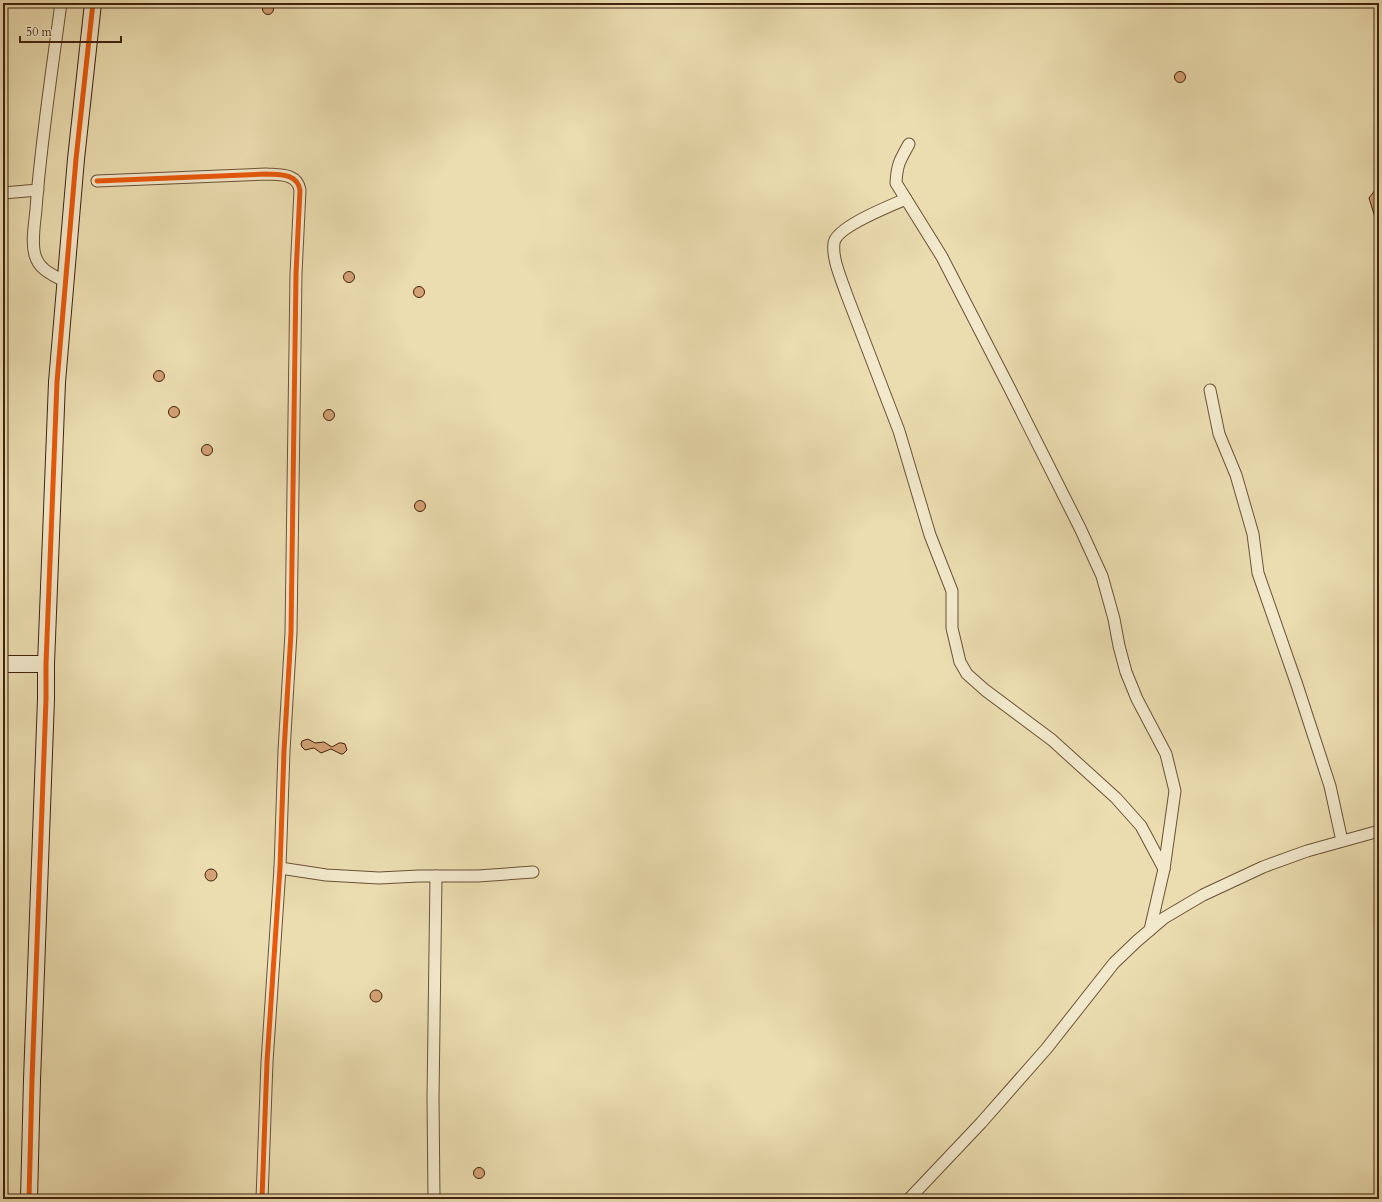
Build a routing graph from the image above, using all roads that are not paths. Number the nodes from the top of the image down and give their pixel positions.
1 (62, 3) edge
2 (93, 3) edge
3 (909, 144) dead end
4 (97, 181) dead end
5 (38, 190) junction
6 (3, 193) edge
7 (906, 199) junction
8 (66, 282) junction
9 (1210, 390) dead end
10 (3, 664) edge
11 (46, 664) junction
12 (1379, 831) edge
13 (1342, 841) junction
14 (280, 868) junction
15 (1164, 869) junction
16 (533, 872) dead end
17 (436, 876) junction
18 (1150, 930) junction
19 (29, 1199) edge
20 (262, 1199) edge
21 (434, 1199) edge
22 (909, 1199) edge

1 - 5 street
2 - 8 street
3 - 7 street
4 - 14 street
5 - 6 street
5 - 8 street
7 - 15 street
7 - 15 street
8 - 11 street
9 - 13 street
10 - 11 street
11 - 19 street
12 - 13 street
13 - 18 street
14 - 17 street
14 - 20 street
15 - 18 street
16 - 17 street
17 - 21 street
18 - 22 street

